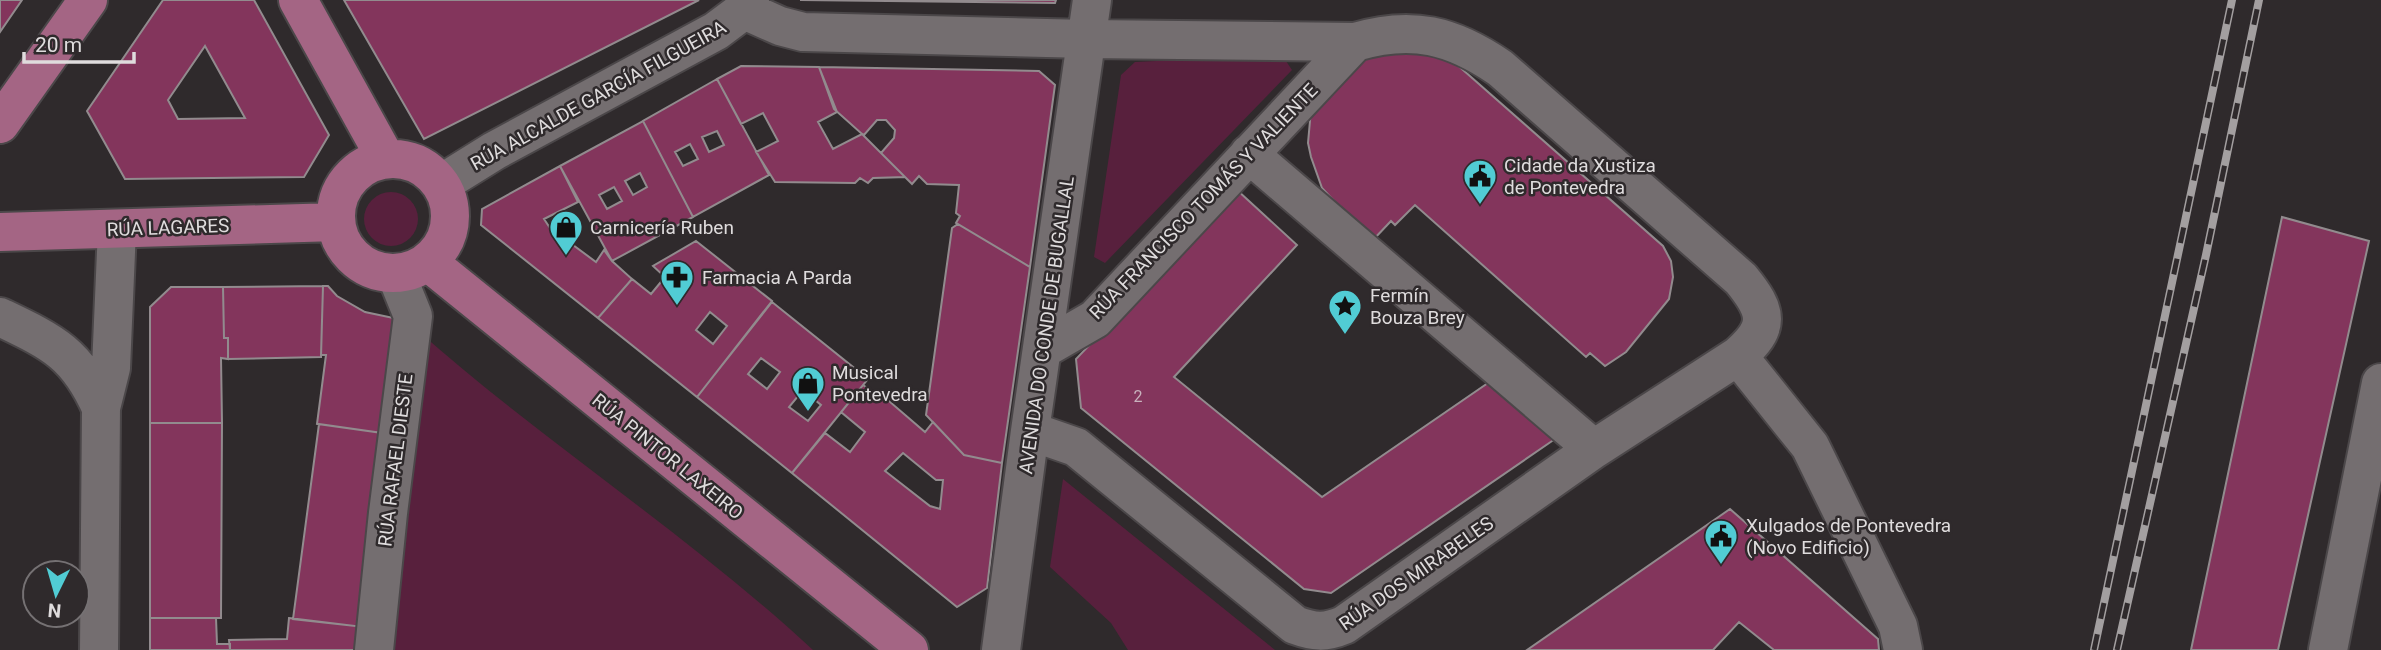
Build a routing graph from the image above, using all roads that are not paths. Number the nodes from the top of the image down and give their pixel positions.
1 (88, 0) edge
2 (298, 0) edge
3 (1092, 0) edge
4 (747, 5) edge
5 (1087, 39) junction
6 (1355, 43) junction
7 (0, 124) edge
8 (1249, 154) junction
9 (386, 159) junction
10 (440, 184) junction
11 (336, 222) junction
12 (117, 229) junction
13 (0, 232) edge
14 (412, 268) junction
15 (0, 317) edge
16 (1042, 349) junction
17 (1738, 356) junction
18 (2381, 383) edge
19 (101, 408) junction
20 (1030, 431) junction
21 (1594, 449) junction
22 (99, 650) edge
23 (374, 650) edge
24 (909, 650) edge
25 (1002, 650) edge
26 (1903, 650) edge
27 (2328, 650) edge

1 - 7 main road
2 - 9 main road
3 - 5 street, AVENIDA DO CONDE DE BUGALLAL
4 - 5 street, RÚA ALCALDE GARCÍA FILGUEIRA
4 - 10 street, RÚA ALCALDE GARCÍA FILGUEIRA
5 - 6 street
5 - 16 street, AVENIDA DO CONDE DE BUGALLAL
6 - 8 street, RÚA FRANCISCO TOMÁS Y VALIENTE
6 - 17 street
8 - 16 street, RÚA FRANCISCO TOMÁS Y VALIENTE
8 - 21 street
9 - 10 main road
9 - 11 main road
10 - 14 main road
11 - 12 main road, RÚA LAGARES
11 - 14 main road
12 - 13 main road, RÚA LAGARES
12 - 19 street
14 - 23 street, RÚA RAFAEL DIESTE
14 - 24 main road, RÚA PINTOR LAXEIRO
15 - 19 street
16 - 20 street, AVENIDA DO CONDE DE BUGALLAL
17 - 21 street, RÚA DOS MIRABELES
17 - 26 street
18 - 27 street
19 - 22 street
20 - 21 street, RÚA DOS MIRABELES
20 - 25 street, AVENIDA DO CONDE DE BUGALLAL

